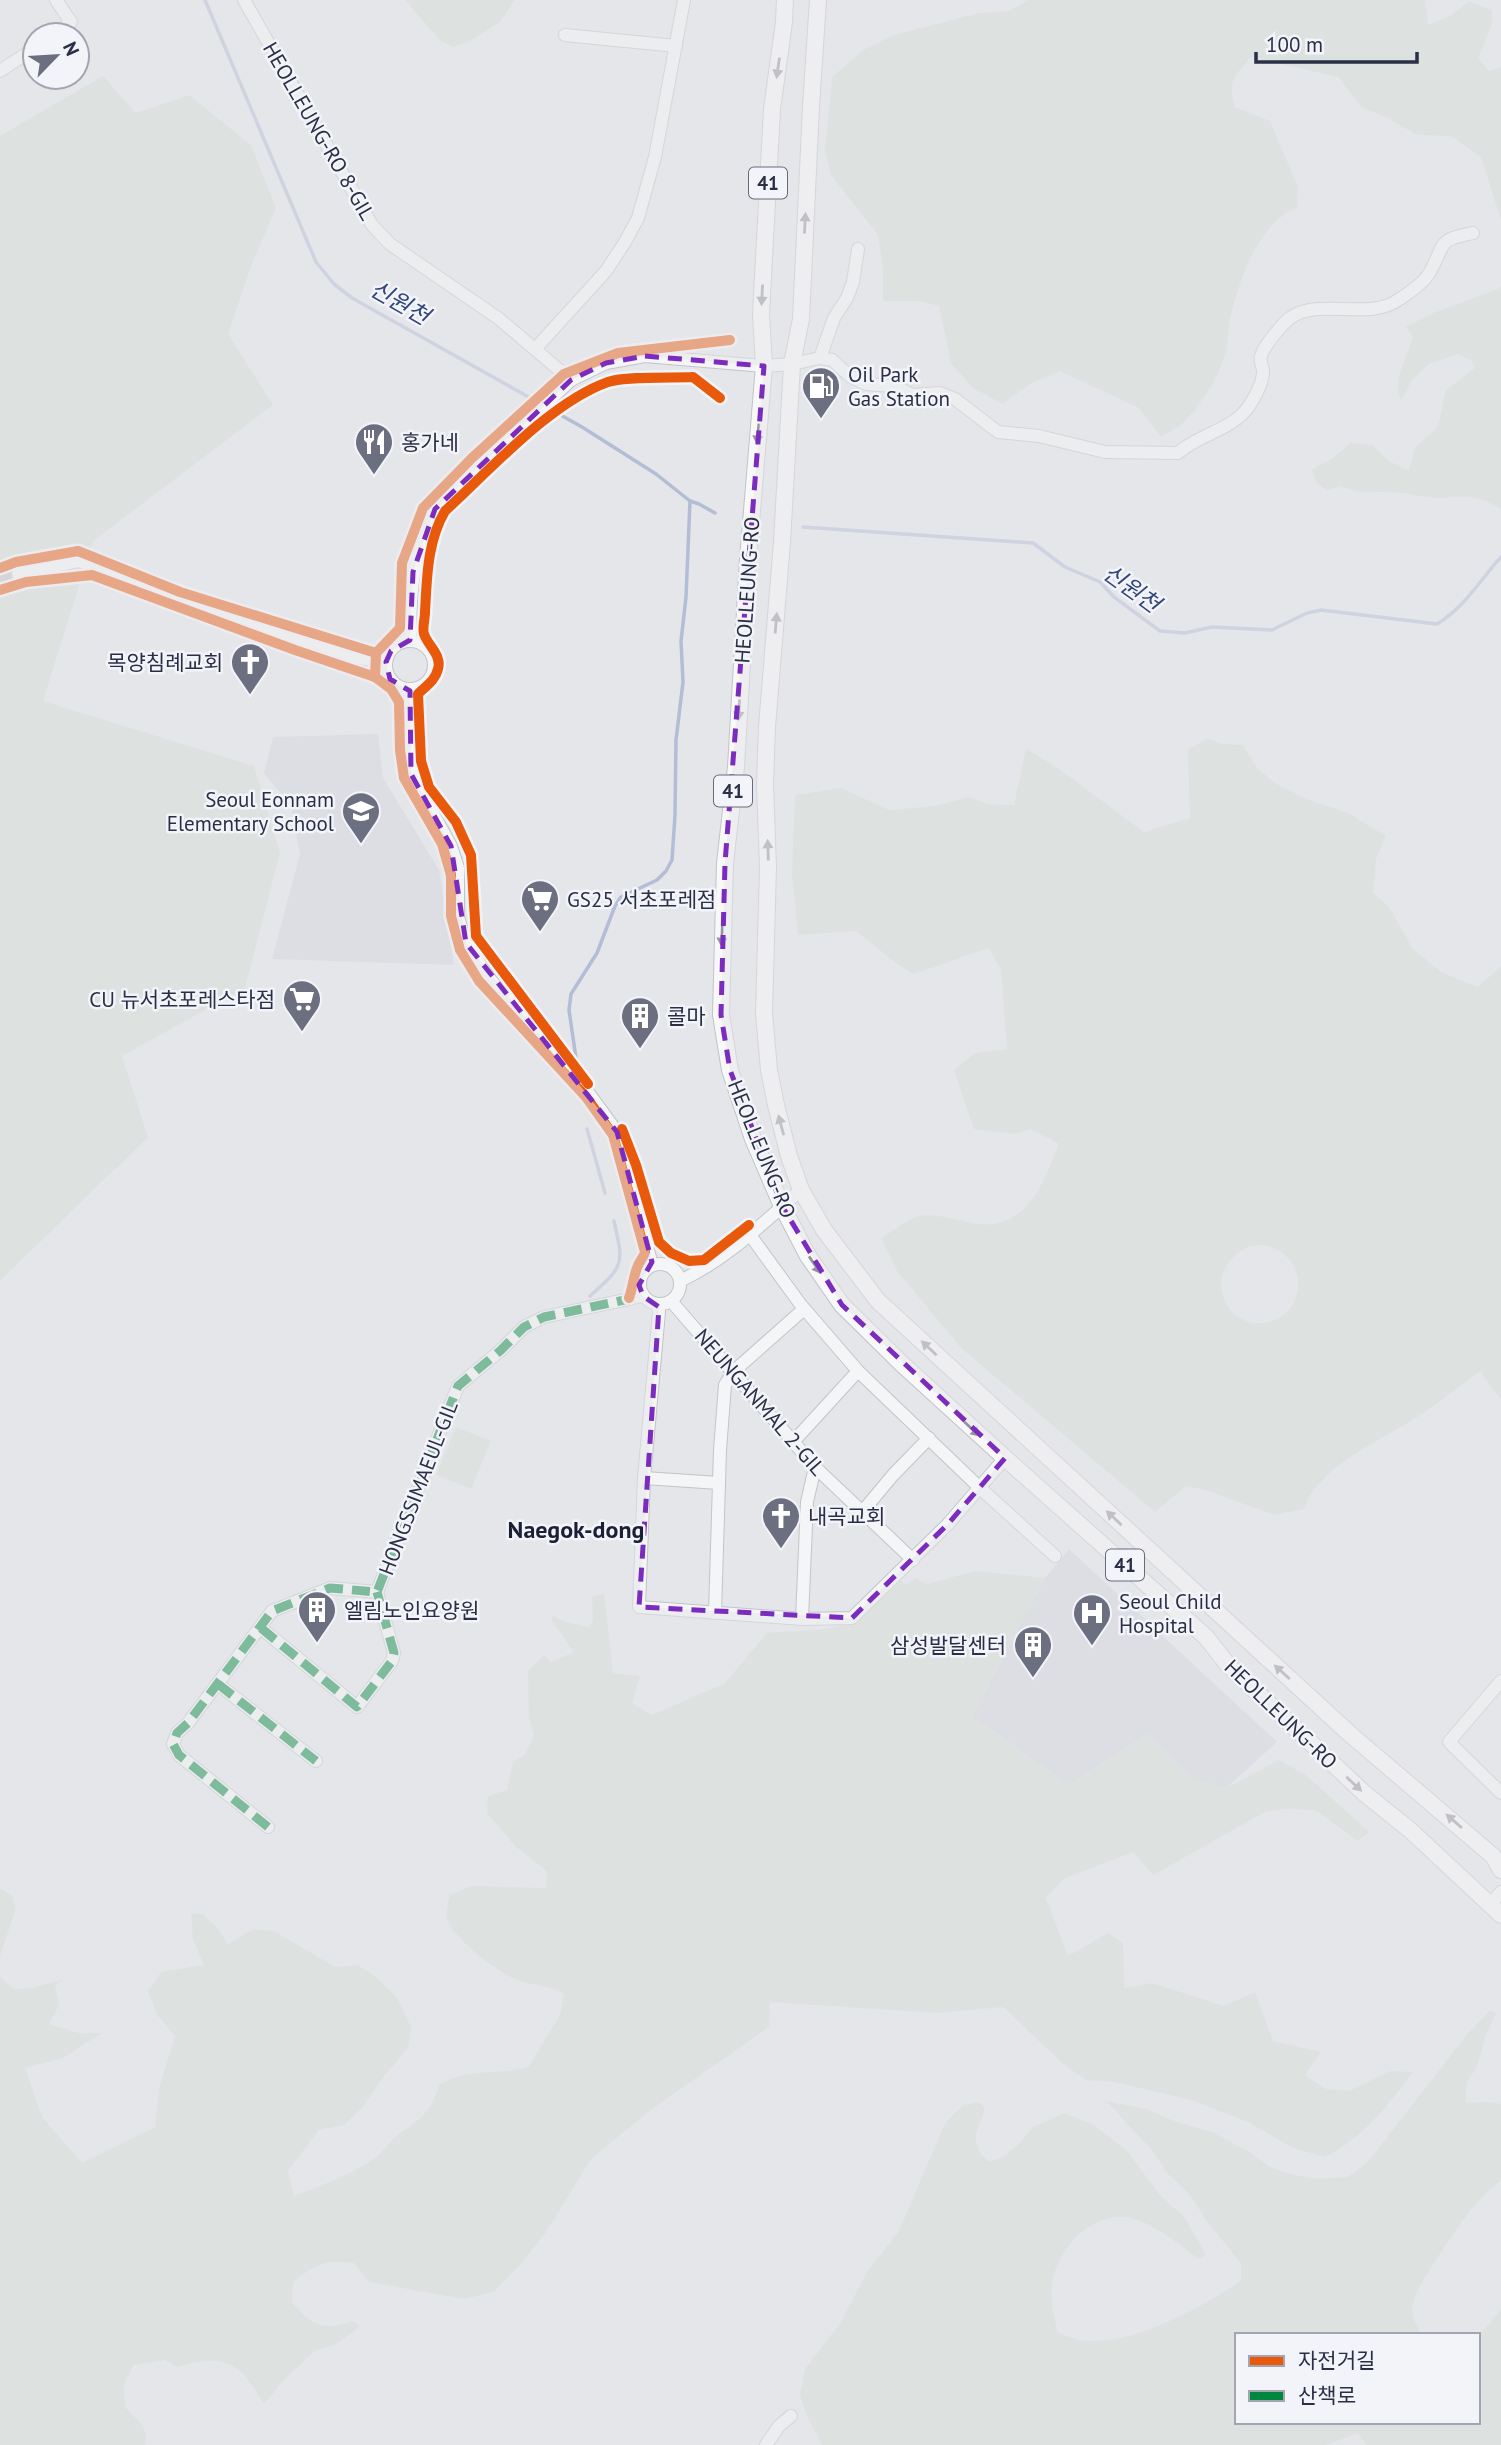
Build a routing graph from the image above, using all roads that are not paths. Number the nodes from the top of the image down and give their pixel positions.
1 (56, 0) edge
2 (244, 0) edge
3 (684, 0) edge
4 (785, 0) edge
5 (818, 0) edge
6 (71, 21) edge
7 (565, 35) dead end
8 (676, 46) junction
9 (21, 57) edge
10 (0, 71) edge
11 (1474, 233) dead end
12 (858, 249) dead end
13 (535, 349) junction
14 (820, 358) junction
15 (792, 364) junction
16 (764, 366) junction
17 (571, 380) junction
18 (18, 574) tunnel mouth
19 (410, 640) junction
20 (386, 662) junction
21 (410, 689) junction
22 (801, 1190) junction
23 (782, 1206) junction
24 (750, 1234) junction
25 (652, 1265) junction
26 (680, 1281) junction
27 (643, 1296) junction
28 (671, 1301) junction
29 (657, 1304) junction
30 (804, 1309) junction
31 (734, 1371) junction
32 (858, 1371) junction
33 (929, 1438) junction
34 (793, 1442) junction
35 (1005, 1458) junction
36 (815, 1467) junction
37 (644, 1478) junction
38 (719, 1483) junction
39 (980, 1488) junction
40 (862, 1512) junction
41 (1055, 1556) dead end
42 (913, 1560) junction
43 (377, 1592) junction
44 (715, 1613) junction
45 (803, 1619) junction
46 (261, 1628) junction
47 (1501, 1681) edge
48 (218, 1684) junction
49 (316, 1762) dead end
50 (1499, 1786) edge
51 (268, 1827) dead end
52 (1501, 1870) edge
53 (1497, 1904) edge
54 (791, 2416) dead end
55 (766, 2445) edge

1 - 6 street
2 - 13 street, HEOLLEUNG-RO 8-GIL
3 - 8 street
4 -> 16 main road, HEOLLEUNG-RO / 41
15 -> 5 main road, HEOLLEUNG-RO / 41
7 - 8 street
8 - 13 street
9 - 10 street
11 - 14 street
12 - 14 street
13 - 17 street, HEOLLEUNG-RO 8-GIL
14 - 15 street
15 - 16 street
22 -> 15 main road, HEOLLEUNG-RO / 41
16 - 17 street
16 -> 23 main road, HEOLLEUNG-RO / 41
17 - 19 street
18 - 20 street
19 - 20 street
19 - 21 street
20 - 21 street
21 - 25 street
22 - 23 street
52 -> 22 main road, HEOLLEUNG-RO / 41
23 - 24 street
23 -> 35 main road, HEOLLEUNG-RO / 41
24 - 26 street
24 - 30 street
25 - 26 street
25 - 27 street
26 - 28 street
27 - 29 street
27 - 43 street, HONGSSIMAEUL-GIL
28 - 29 street
28 - 31 street, NEUNGANMAL 2-GIL
29 - 37 street
30 - 31 street
30 - 32 street
31 - 34 street, NEUNGANMAL 2-GIL
31 - 38 street
32 - 33 street
32 - 34 street
33 - 39 street
33 - 40 street
34 - 36 street, NEUNGANMAL 2-GIL
35 - 39 street
35 -> 53 main road, HEOLLEUNG-RO / 41
36 - 40 street, NEUNGANMAL 2-GIL
36 - 45 street
37 - 38 street
37 - 44 street
38 - 44 street
39 - 41 street
39 - 42 street
40 - 42 street, NEUNGANMAL 2-GIL
42 - 45 street
43 - 46 street, HONGSSIMAEUL-GIL
43 - 46 street, HONGSSIMAEUL-GIL
44 - 45 street
46 - 48 street, HONGSSIMAEUL-GIL
47 - 50 street
48 - 49 street
48 - 51 street, HONGSSIMAEUL-GIL
54 - 55 street

